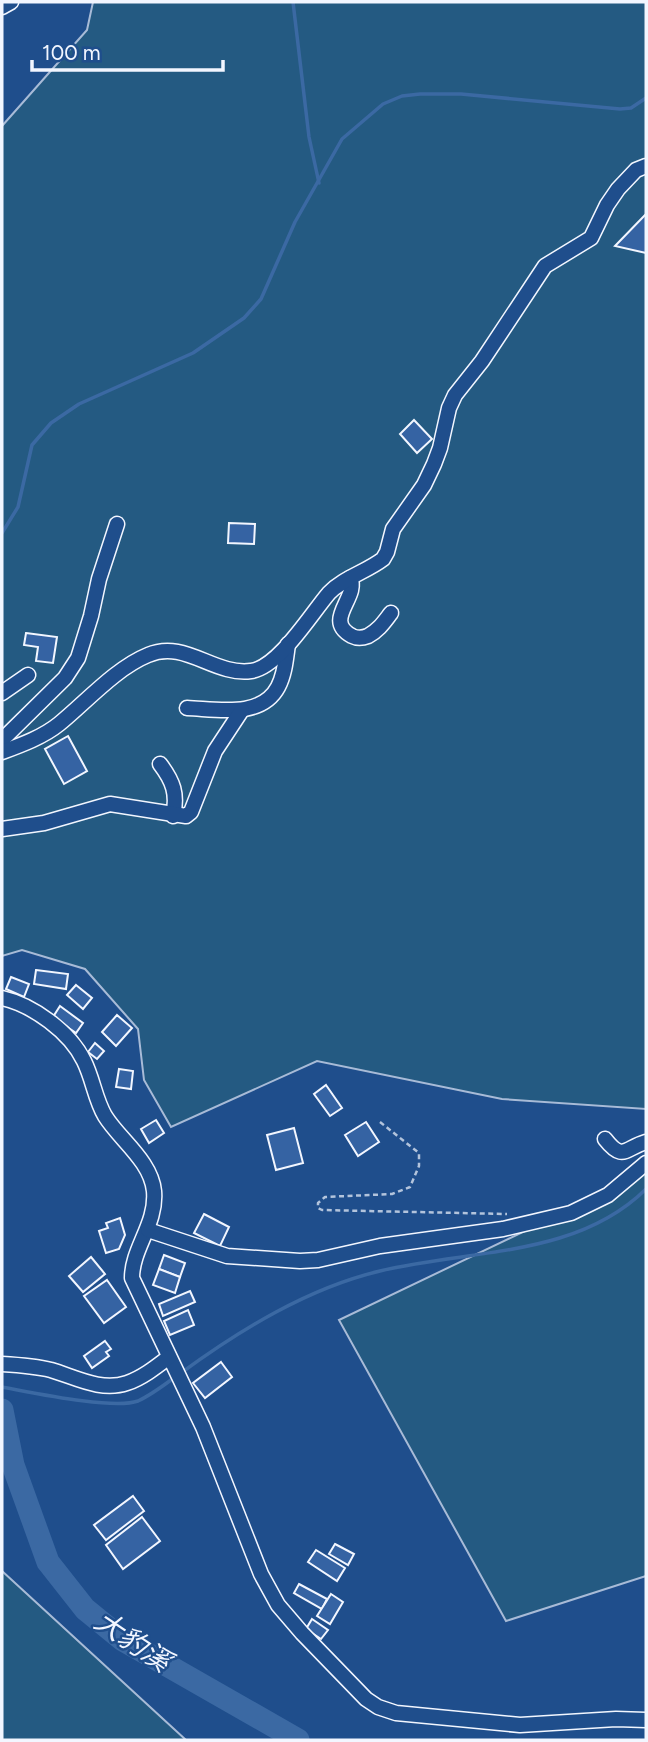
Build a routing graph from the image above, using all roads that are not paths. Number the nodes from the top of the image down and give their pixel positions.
1 (11, 2) edge
2 (2, 7) edge
3 (646, 166) edge
4 (117, 524) dead end
5 (350, 578) junction
6 (391, 613) dead end
7 (288, 643) junction
8 (28, 675) dead end
9 (2, 693) edge
10 (187, 708) dead end
11 (242, 710) junction
12 (2, 740) edge
13 (2, 752) edge
14 (160, 764) dead end
15 (173, 816) junction
16 (2, 829) edge
17 (2, 998) edge
18 (605, 1139) dead end
19 (646, 1142) edge
20 (646, 1163) edge
21 (148, 1230) junction
22 (172, 1362) junction
23 (2, 1364) edge
24 (646, 1720) edge

1 - 2 street
3 - 5 street
4 - 12 street
5 - 6 street
5 - 7 street
7 - 11 street
7 - 13 street
8 - 9 street
10 - 11 street
11 - 15 street
14 - 15 street
15 - 16 street
17 - 21 street
18 - 19 street
20 - 21 street
21 - 22 street
22 - 23 street
22 - 24 street

